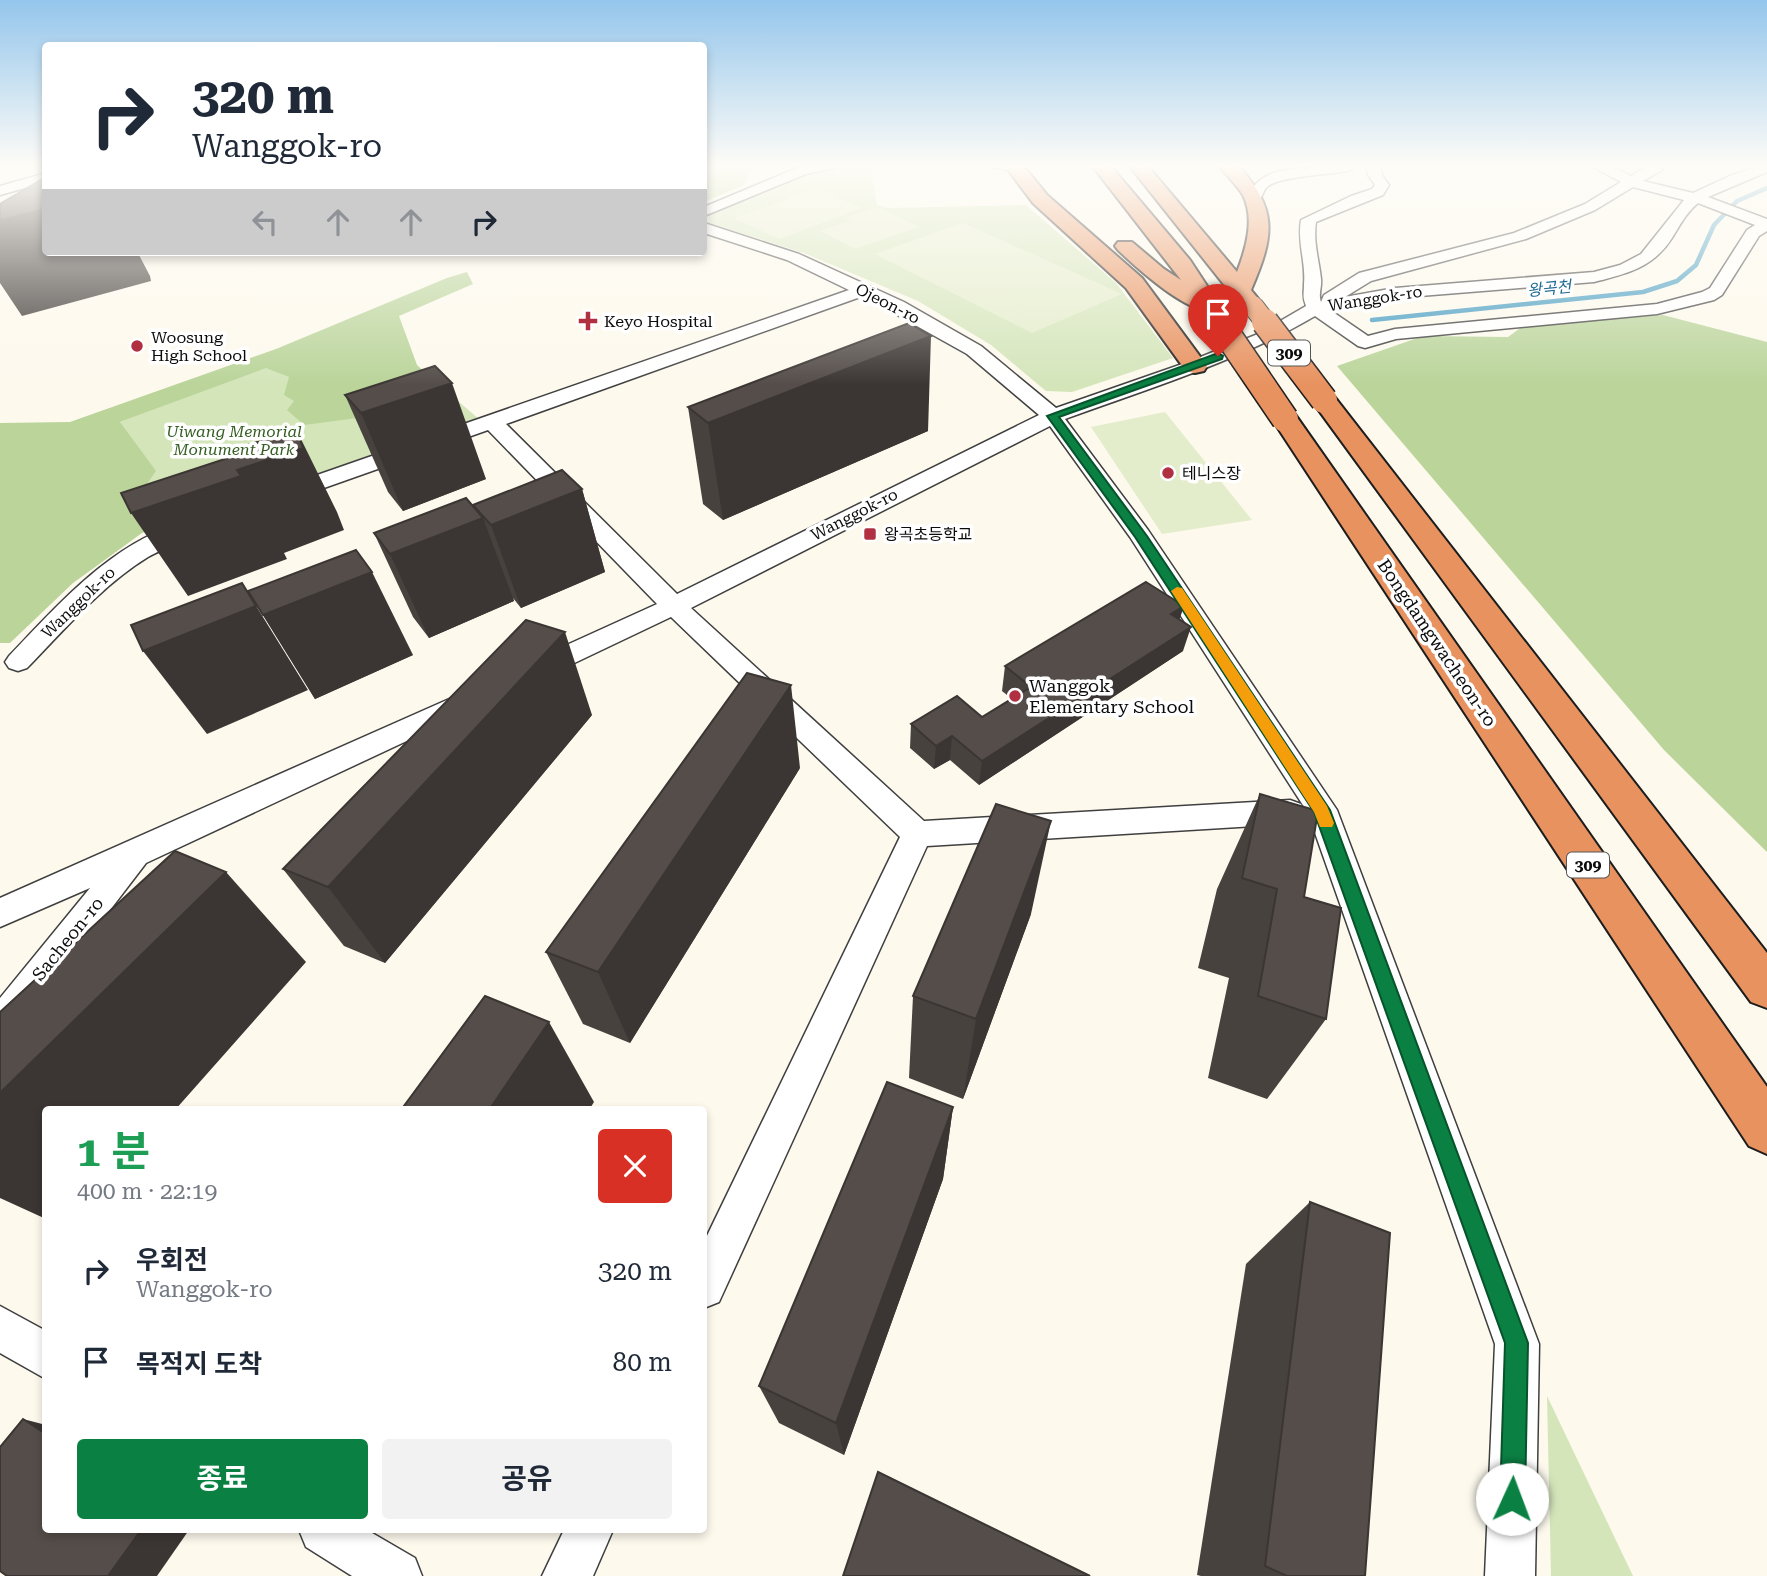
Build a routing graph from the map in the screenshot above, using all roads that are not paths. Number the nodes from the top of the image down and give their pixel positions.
1 (733, 238) edge
2 (1083, 238) edge
3 (1114, 238) edge
4 (1160, 238) edge
5 (1197, 238) edge
6 (1256, 238) edge
7 (1306, 238) edge
8 (1514, 238) edge
9 (1662, 238) edge
10 (1750, 238) edge
11 (864, 290) junction
12 (1247, 298) junction
13 (1315, 308) junction
14 (1214, 314) junction
15 (1195, 366) junction
16 (1053, 416) junction
17 (492, 422) junction
18 (262, 502) edge
19 (211, 520) edge
20 (674, 606) junction
21 (18, 662) dead end
22 (511, 681) edge
23 (486, 692) edge
24 (1322, 810) junction
25 (917, 834) junction
26 (136, 854) junction
27 (0, 913) edge
28 (1767, 988) edge
29 (0, 1025) edge
30 (1767, 1129) edge
31 (707, 1281) edge
32 (0, 1328) edge
33 (42, 1354) edge
34 (328, 1533) edge
35 (588, 1533) edge
36 (397, 1576) edge
37 (567, 1576) edge
38 (1510, 1576) edge

1 - 11 street, Ojeon-ro
2 - 15 highway
3 - 14 highway
4 - 14 highway, Bongdamgwacheon-ro / 309
5 - 12 highway, 309
6 - 12 highway
7 - 13 street
8 - 13 street
9 - 13 street, Wanggok-ro
10 - 13 street
11 - 16 street, Ojeon-ro
11 - 17 street
12 - 28 highway, 309, bridge
13 - 15 street, Wanggok-ro
14 - 30 highway, Bongdamgwacheon-ro / 309, bridge
15 - 16 street, Wanggok-ro
16 - 20 street, Wanggok-ro
16 - 24 street, Ojeon-ro
17 - 18 street
17 - 20 street
19 - 21 street, Wanggok-ro
20 - 22 street, Wanggok-ro
20 - 25 street
23 - 26 street
24 - 25 street
24 - 38 street, Ojeon-ro
25 - 31 street
26 - 27 street
26 - 29 street, Sacheon-ro
32 - 33 street
34 - 36 street
35 - 37 street

